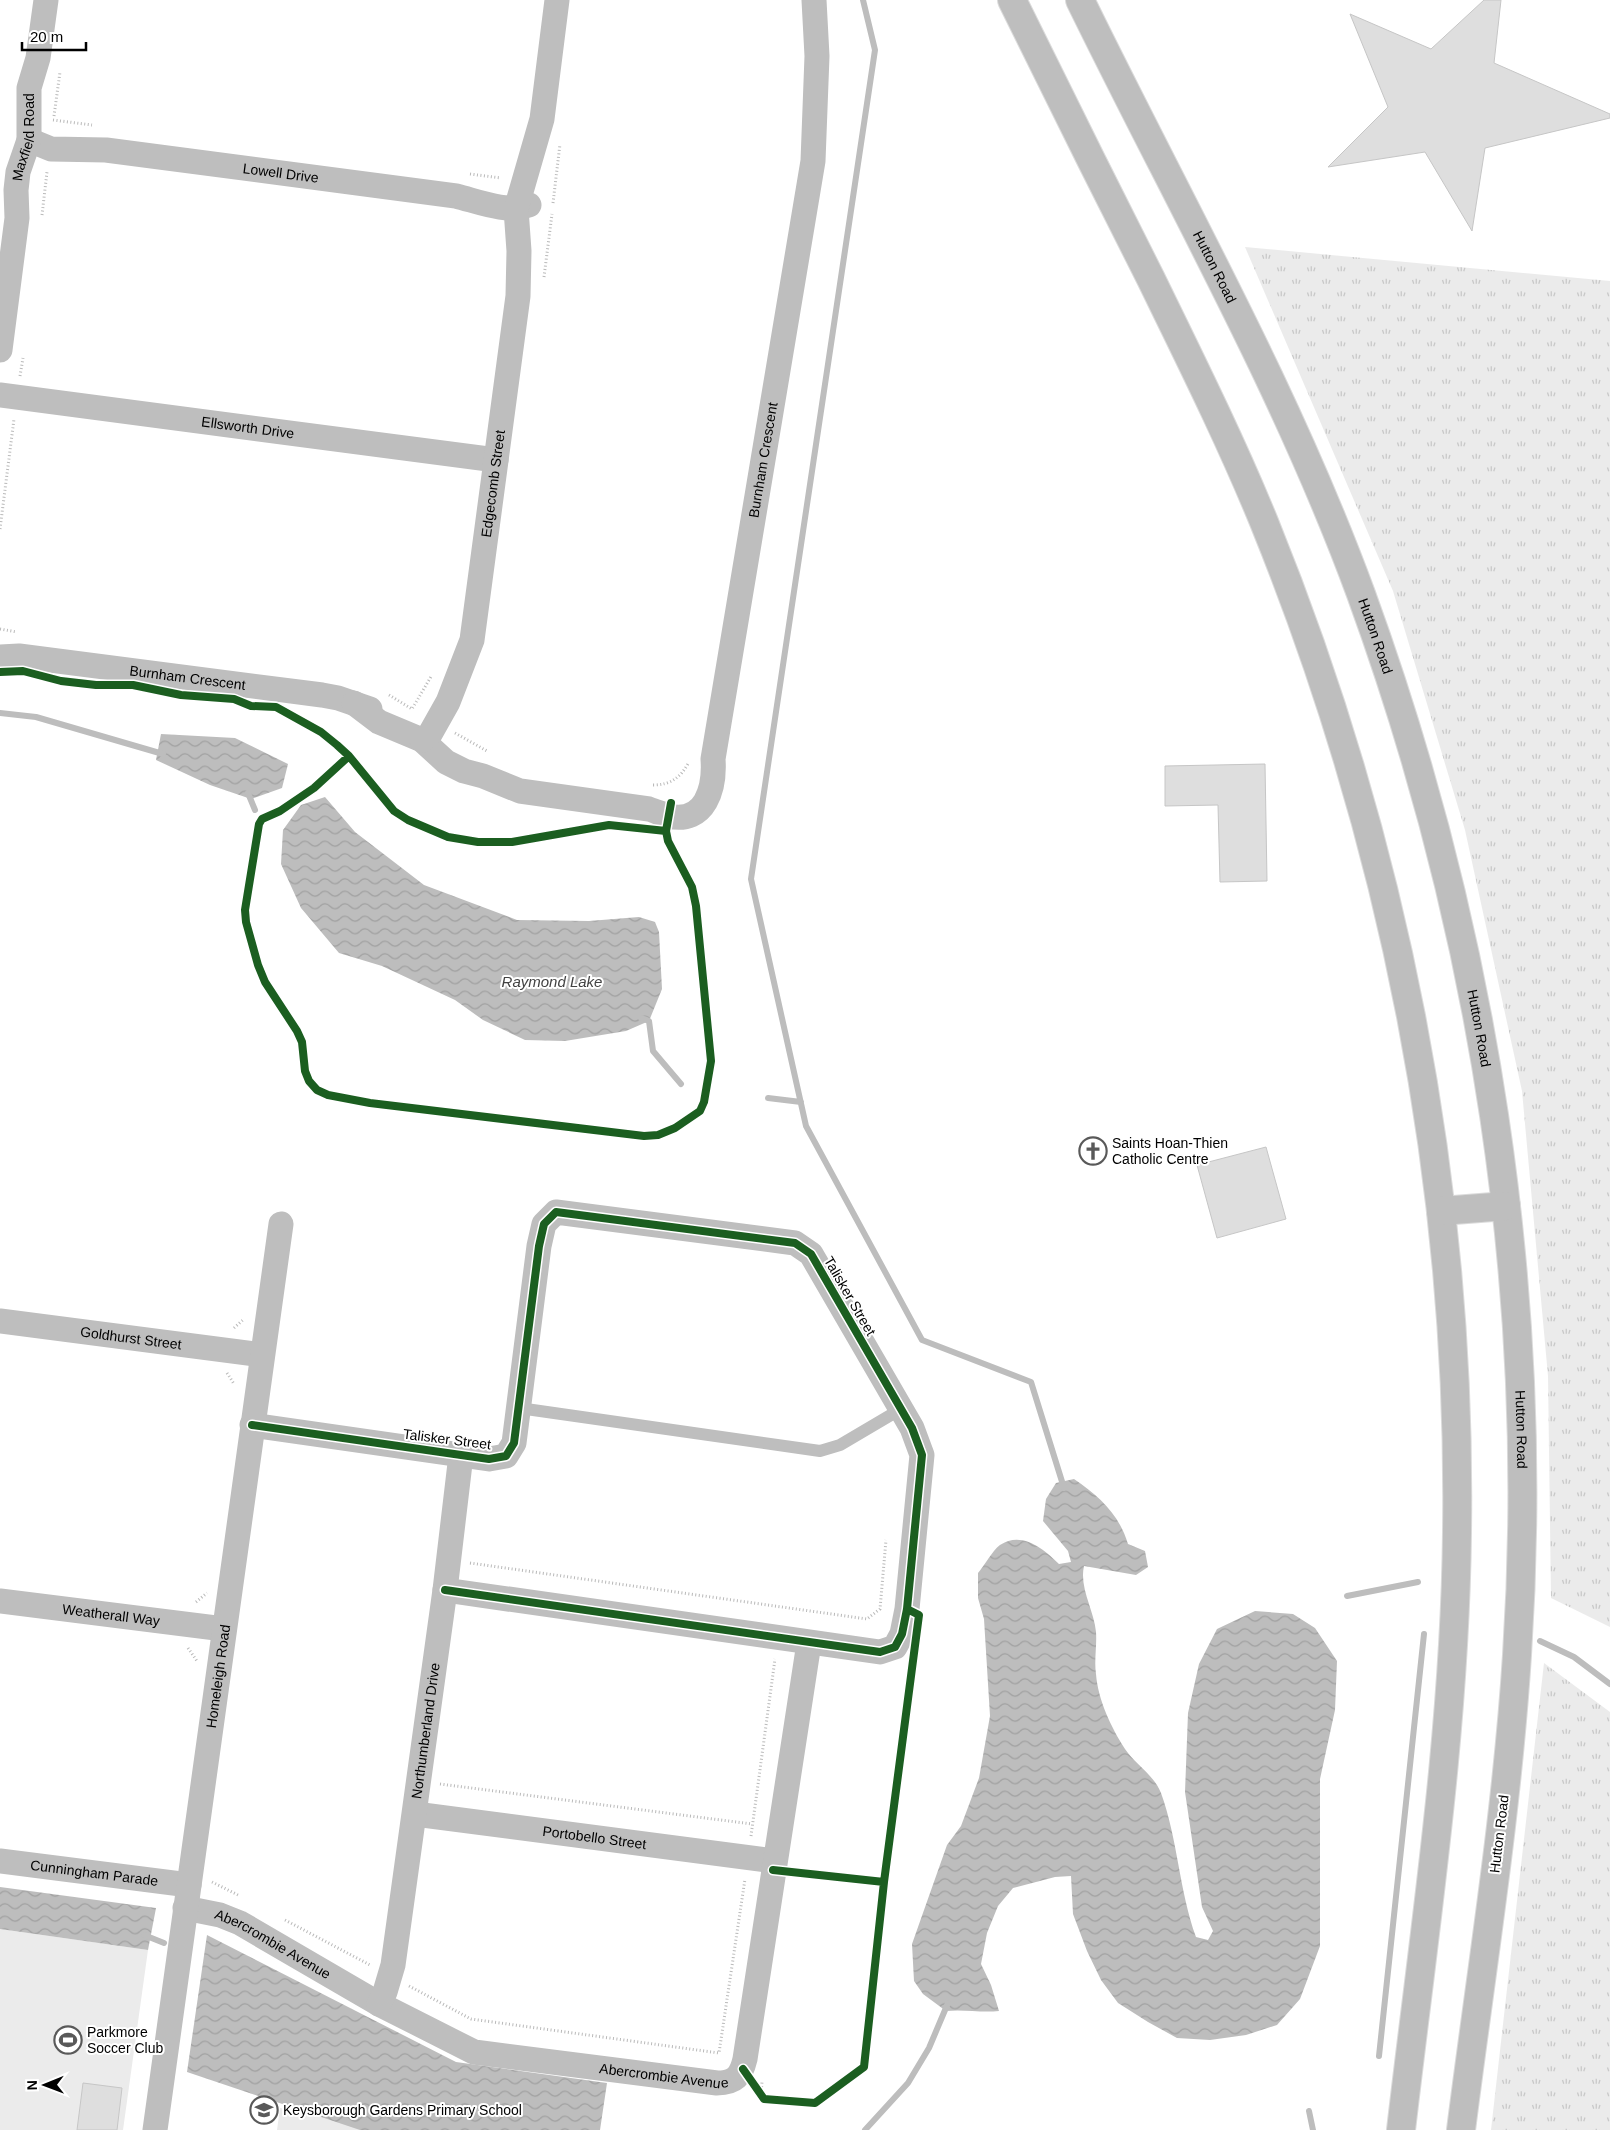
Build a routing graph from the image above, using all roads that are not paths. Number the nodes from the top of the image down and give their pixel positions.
1 (46, 0) edge
2 (557, 0) edge
3 (814, 0) edge
4 (1012, 0) edge
5 (1080, 0) edge
6 (37, 140) junction
7 (521, 204) junction
8 (0, 350) edge
9 (0, 395) edge
10 (496, 460) junction
11 (6, 653) edge
12 (432, 734) junction
13 (1506, 1206) junction
14 (1441, 1211) junction
15 (281, 1224) dead end
16 (0, 1321) edge
17 (262, 1355) junction
18 (519, 1408) junction
19 (901, 1409) junction
20 (252, 1425) junction
21 (461, 1455) junction
22 (445, 1590) junction
23 (0, 1601) edge
24 (224, 1629) junction
25 (809, 1643) junction
26 (414, 1814) junction
27 (774, 1860) junction
28 (0, 1861) edge
29 (187, 1897) junction
30 (379, 2004) junction
31 (155, 2130) edge
32 (1401, 2130) edge
33 (1461, 2130) edge

1 - 6 street, Maxfield Road
2 - 7 street, Edgecomb Street
3 - 12 street, Burnham Crescent
4 - 14 main road
5 - 13 main road, Hutton Road
6 - 7 street, Lowell Drive
6 - 8 street, Maxfield Road
7 - 10 street, Edgecomb Street
9 - 10 street, Ellsworth Drive
10 - 12 street, Edgecomb Street
11 - 12 street, Burnham Crescent
13 - 14 main road
13 - 33 main road, Hutton Road
14 - 32 main road
15 - 17 street, Homeleigh Road
16 - 17 street, Goldhurst Street
17 - 20 street, Homeleigh Road
18 - 19 lane
18 - 19 street, Talisker Street
18 - 21 street, Talisker Street
19 - 25 street, Talisker Street
20 - 21 street, Talisker Street
20 - 24 street, Homeleigh Road
21 - 22 street, Northumberland Drive
22 - 25 street, Talisker Street
22 - 26 street, Northumberland Drive
23 - 24 street, Weatherall Way
24 - 29 street, Homeleigh Road
25 - 27 street, Abercrombie Avenue
26 - 27 street, Portobello Street
26 - 30 street, Northumberland Drive
27 - 30 street, Abercrombie Avenue
28 - 29 street, Cunningham Parade
29 - 30 street, Abercrombie Avenue
29 - 31 street, Homeleigh Road

